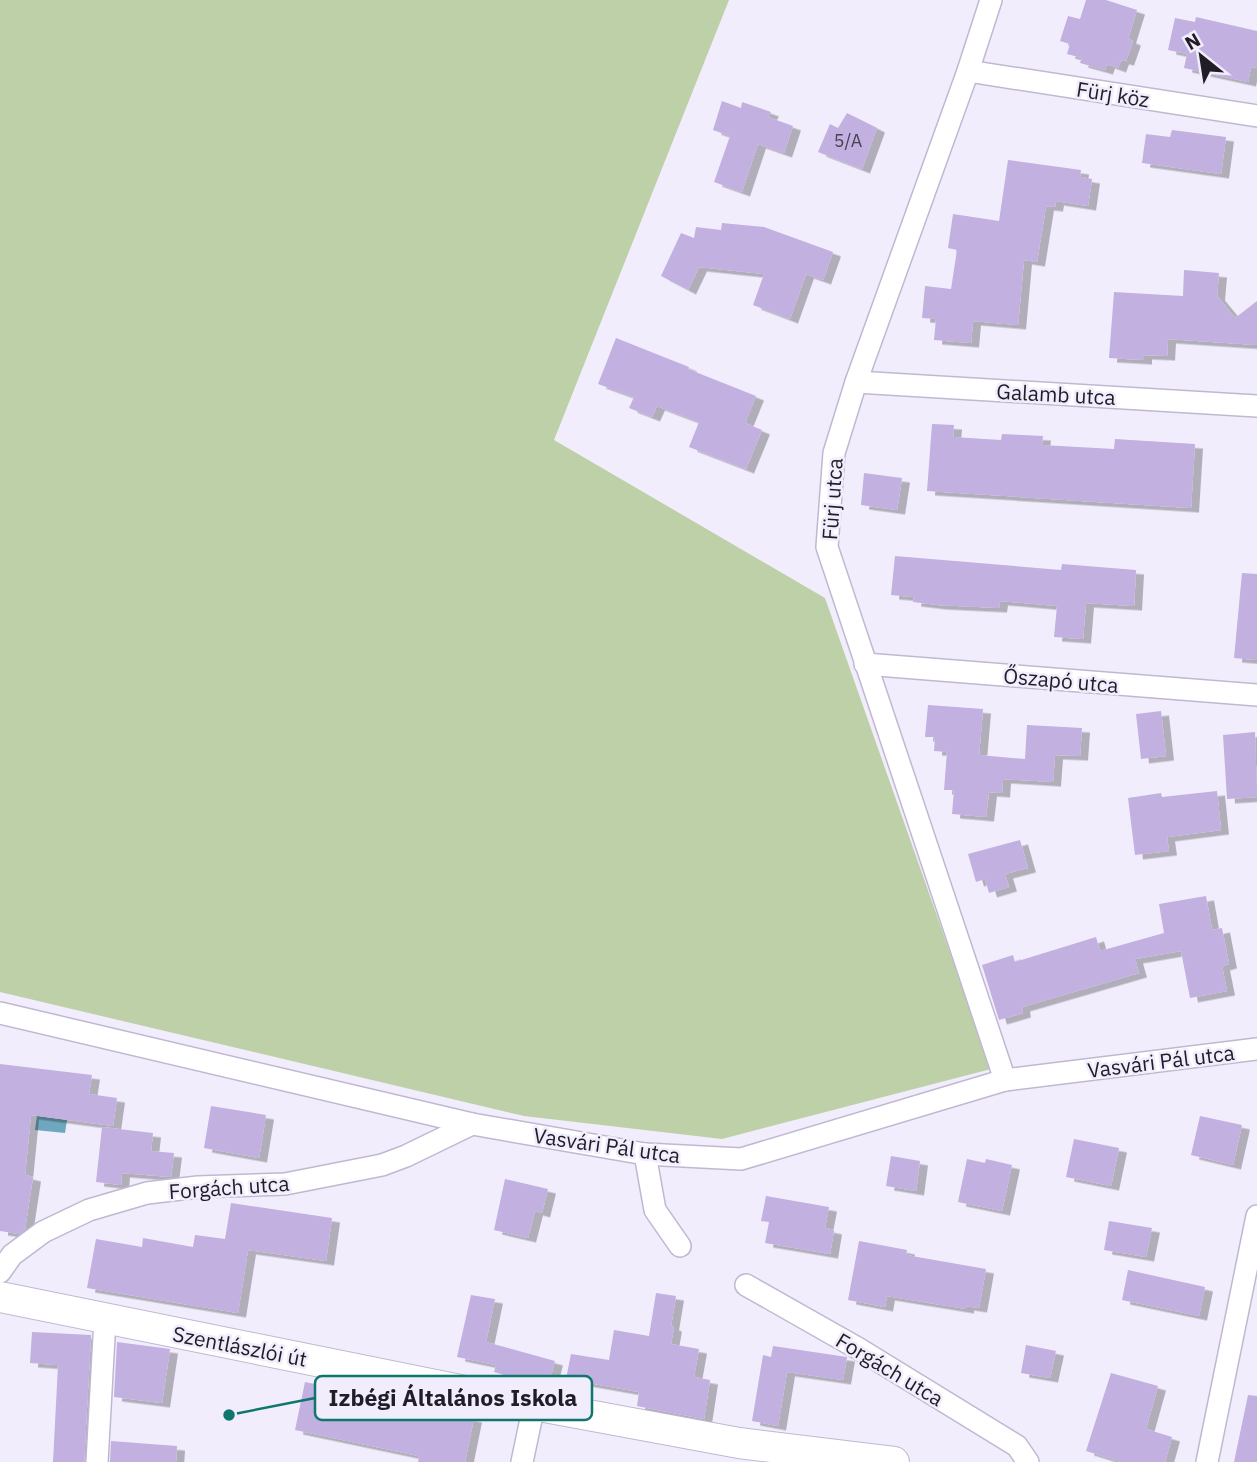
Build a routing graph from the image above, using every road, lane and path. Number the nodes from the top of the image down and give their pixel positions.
1 (991, 0) edge
2 (968, 71) junction
3 (1257, 116) edge
4 (856, 382) junction
5 (1257, 406) edge
6 (865, 664) junction
7 (1257, 695) edge
8 (0, 1013) edge
9 (1257, 1049) edge
10 (1005, 1080) junction
11 (471, 1124) junction
12 (645, 1154) junction
13 (1257, 1216) edge
14 (680, 1246) dead end
15 (0, 1272) edge
16 (746, 1285) dead end
17 (0, 1297) edge
18 (105, 1319) junction
19 (534, 1405) junction
20 (97, 1462) edge
21 (522, 1462) edge
22 (894, 1462) edge
23 (1028, 1462) edge
24 (1207, 1462) edge

1 - 2 street, Fürj utca
2 - 3 street, Fürj köz
2 - 4 street, Fürj utca
4 - 5 street, Galamb utca
4 - 6 street, Fürj utca
6 - 7 street, Őszapó utca
6 - 10 street, Fürj utca
8 - 11 street, Vasvári Pál utca
9 - 10 street, Vasvári Pál utca
10 - 12 street, Vasvári Pál utca
11 - 12 street, Vasvári Pál utca
11 - 15 street, Forgách utca
12 - 14 street
13 - 24 street
16 - 23 street, Forgách utca
17 - 18 main road, Szentlászlói út
18 - 19 main road, Szentlászlói út
18 - 20 street
19 - 21 street
19 - 22 main road, Szentlászlói út

